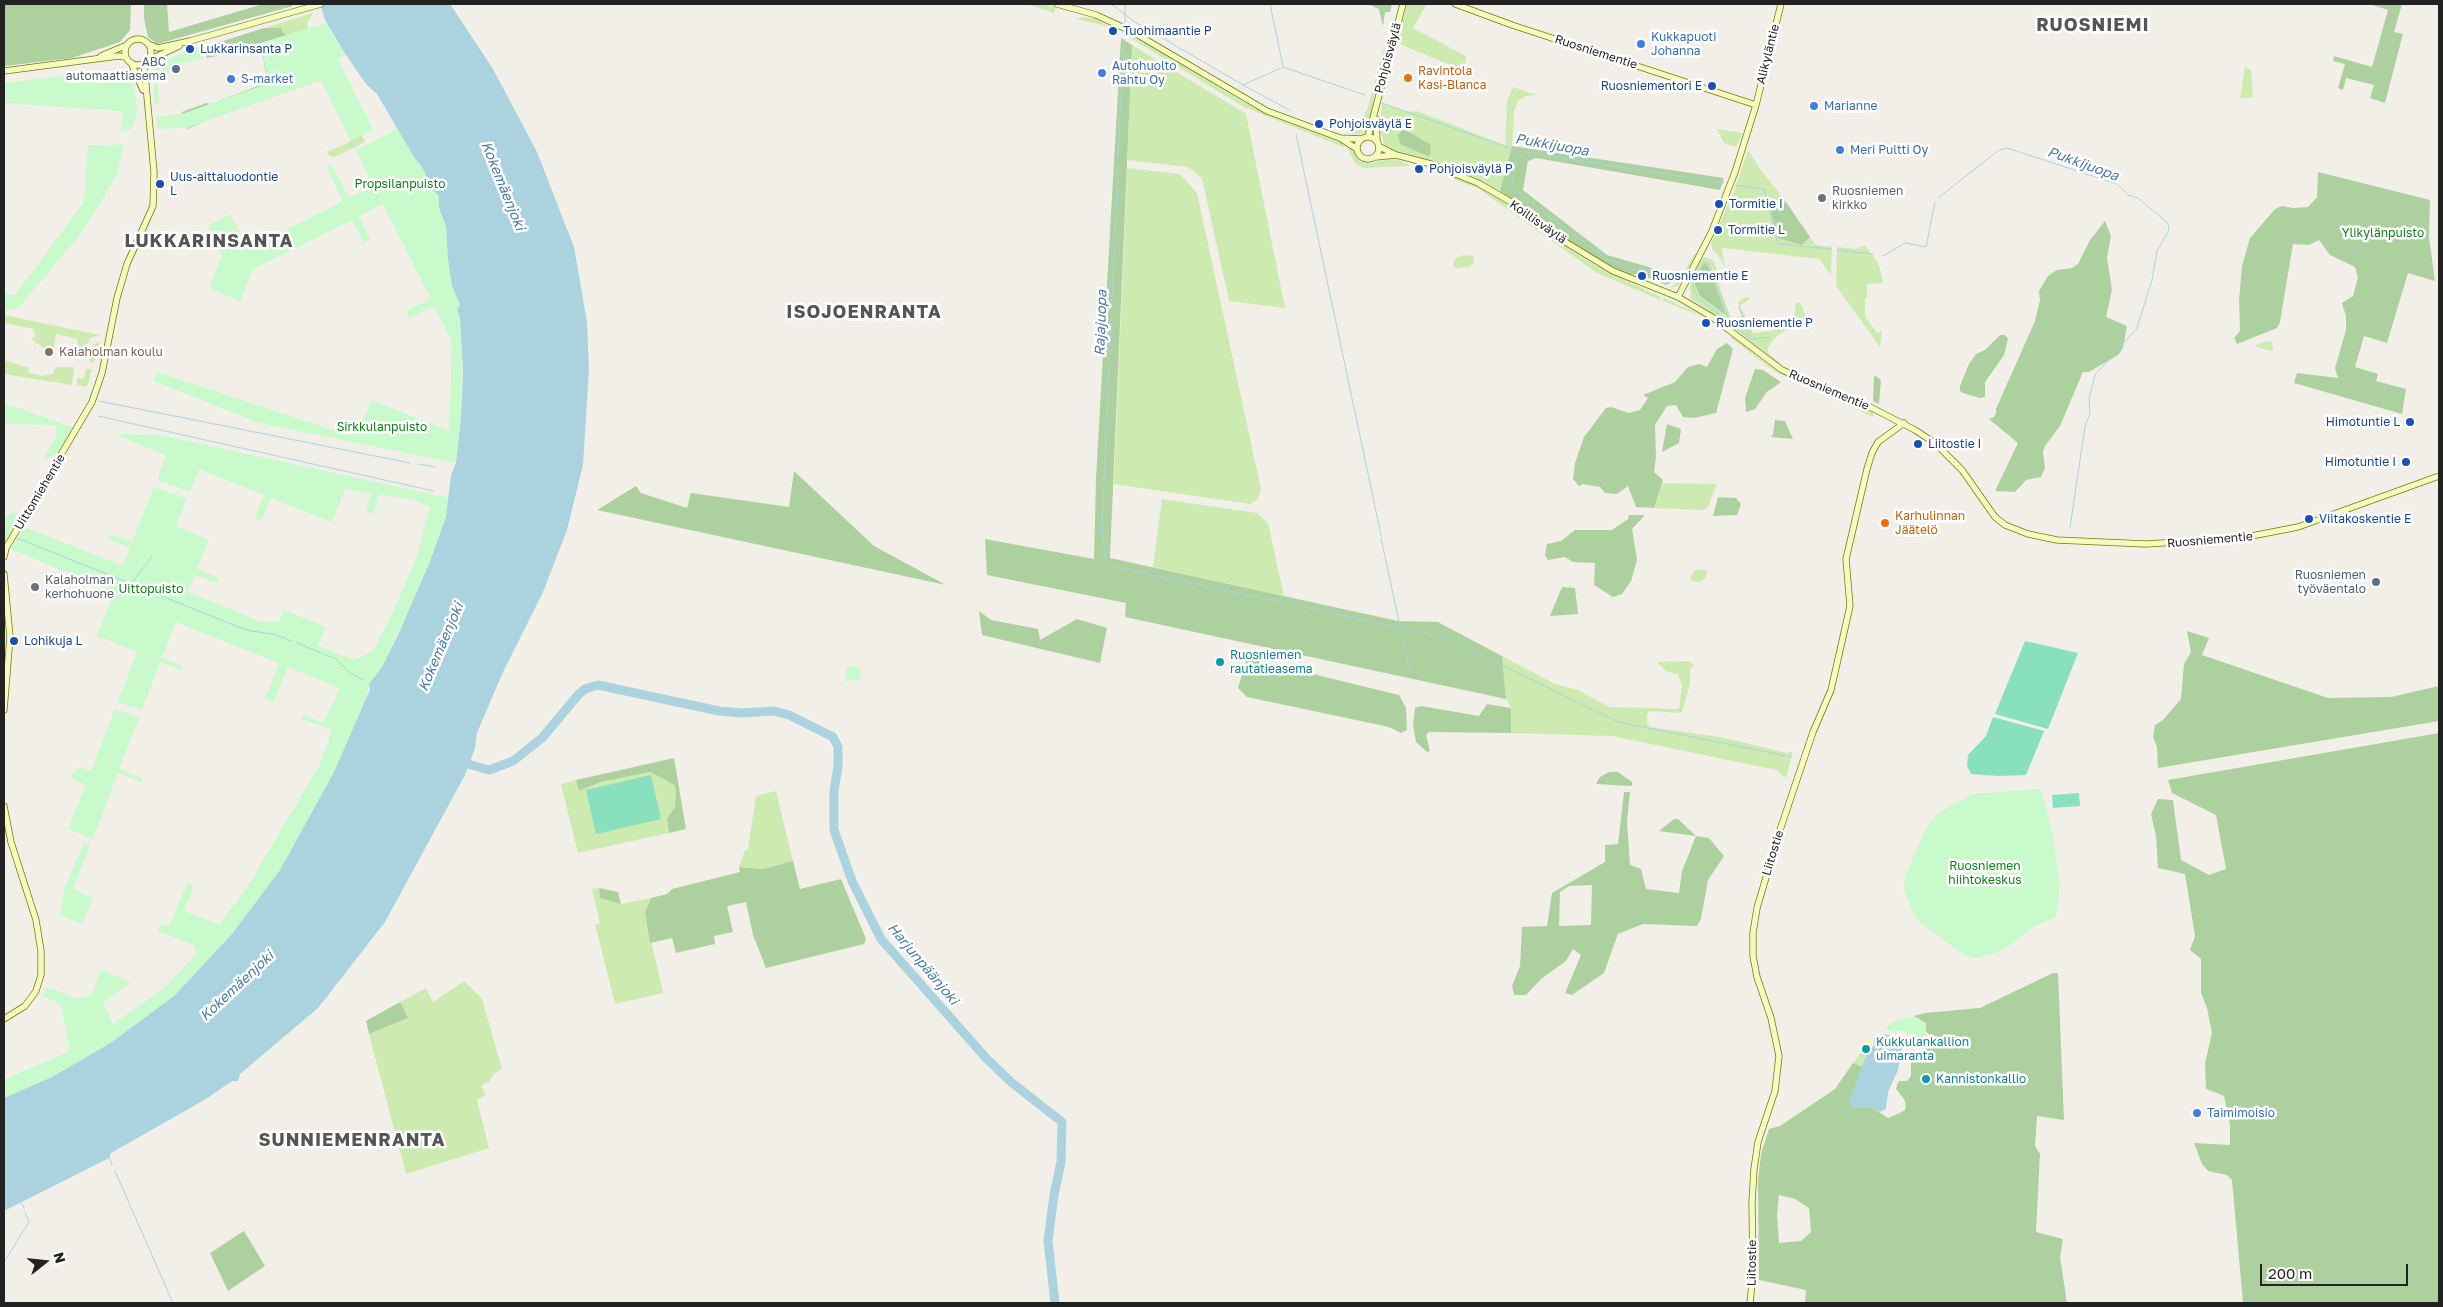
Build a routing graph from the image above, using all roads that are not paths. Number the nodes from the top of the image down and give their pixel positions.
1 (320, 4) edge
2 (1057, 4) edge
3 (1403, 4) edge
4 (1455, 4) edge
5 (1780, 4) edge
6 (190, 41) junction
7 (148, 44) junction
8 (127, 45) junction
9 (125, 57) junction
10 (92, 59) junction
11 (147, 62) junction
12 (132, 65) junction
13 (4, 71) edge
14 (147, 104) junction
15 (1756, 105) junction
16 (1376, 112) junction
17 (1340, 138) junction
18 (1365, 138) junction
19 (1377, 141) junction
20 (1380, 147) junction
21 (1357, 149) junction
22 (1396, 156) junction
23 (1376, 157) junction
24 (1678, 297) junction
25 (1904, 423) junction
26 (2439, 476) edge
27 (4, 557) edge
28 (4, 574) edge
29 (4, 710) edge
30 (4, 806) edge
31 (4, 1019) edge
32 (1750, 1303) edge

1 - 6 street
2 - 17 street
3 - 16 street, Pohjoisväylä
4 - 15 street, Ruosniementie
5 - 15 street, Alikyläntie
6 - 7 street
6 - 11 street
7 - 8 street
7 - 11 street
8 - 9 street
8 - 10 street
9 - 10 street
9 - 12 street
10 - 13 street
11 - 12 street
11 - 14 street
12 - 14 street
14 - 27 street, Uittomiehentie
15 - 24 street
16 - 18 street, Pohjoisväylä
16 - 19 street, Pohjoisväylä
17 - 18 street
17 - 21 street
18 - 19 street
18 - 21 street
19 - 20 street
20 - 22 street, Koillisväylä
20 - 23 street
21 - 23 street
22 - 23 street, Koillisväylä
22 - 24 street, Koillisväylä
24 - 25 street, Ruosniementie
25 - 26 street, Ruosniementie
25 - 32 street, Liitostie
28 - 29 street
30 - 31 street

